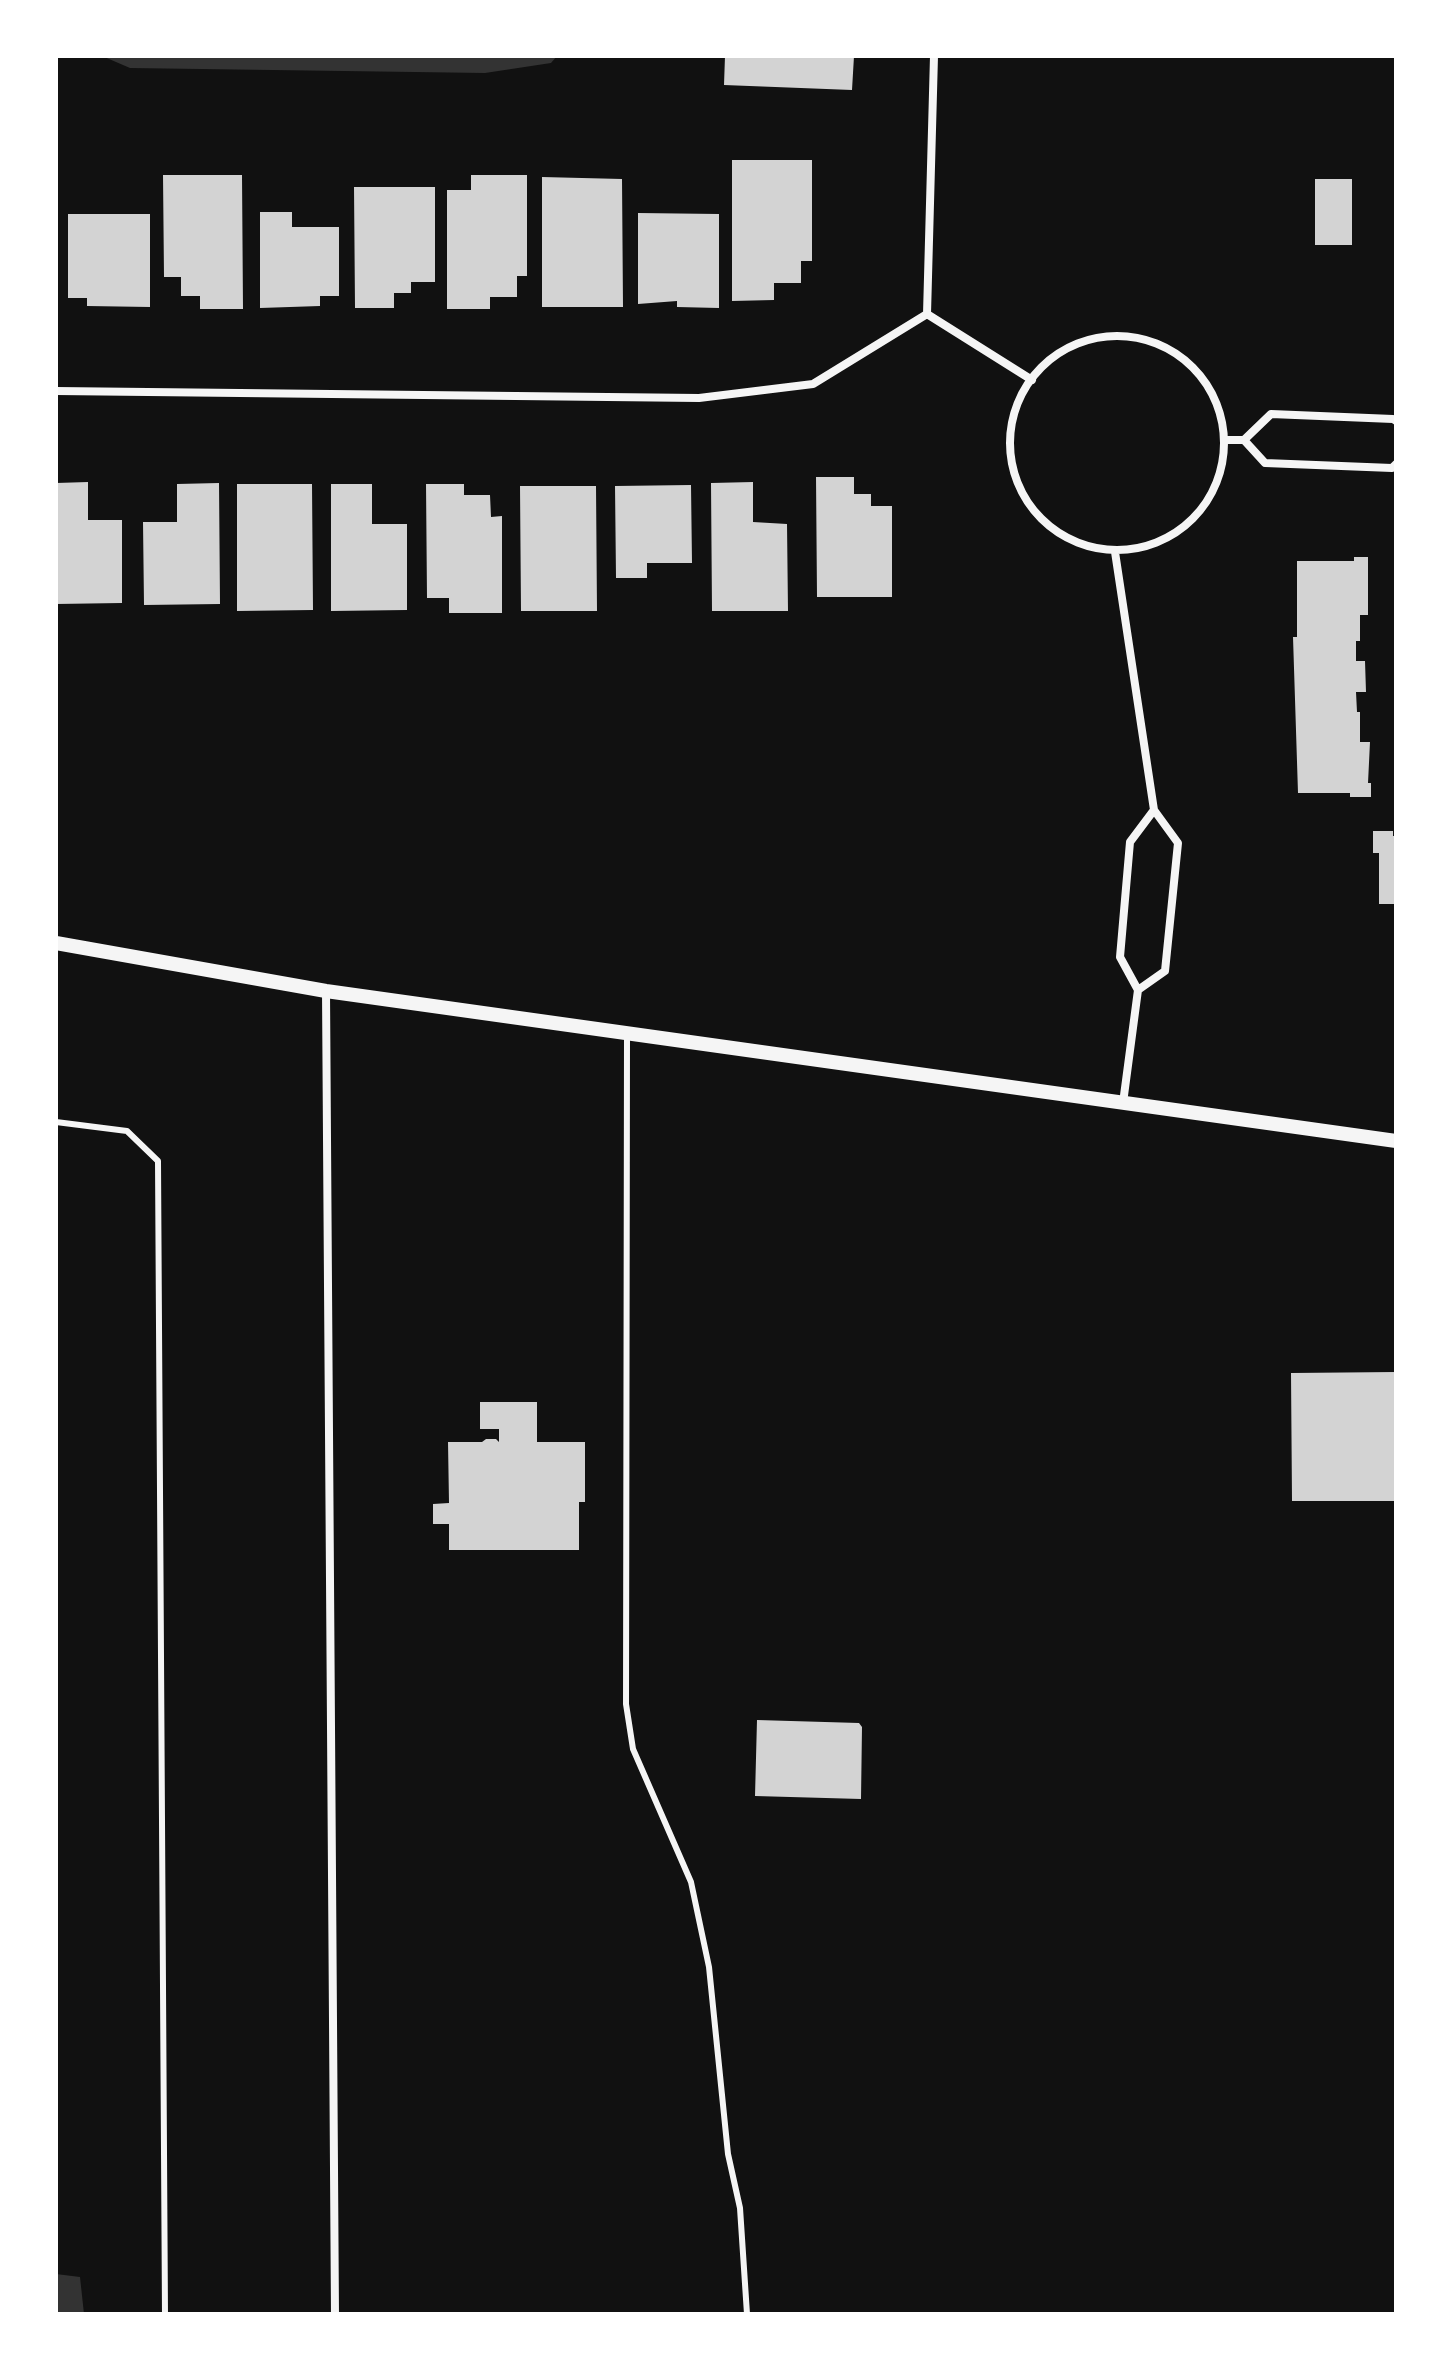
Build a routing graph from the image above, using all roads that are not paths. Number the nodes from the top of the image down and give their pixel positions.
1 (934, 56) edge
2 (927, 314) junction
3 (1032, 380) junction
4 (56, 391) edge
5 (1396, 421) edge
6 (1226, 440) junction
7 (1244, 440) junction
8 (1396, 464) edge
9 (1115, 552) junction
10 (1154, 810) junction
11 (56, 943) edge
12 (1138, 990) junction
13 (326, 991) junction
14 (627, 1032) junction
15 (1123, 1103) junction
16 (56, 1122) edge
17 (1396, 1141) edge
18 (165, 2314) edge
19 (335, 2314) edge
20 (747, 2314) edge

1 - 2 street
2 - 3 street
2 - 4 street
3 - 6 street
3 - 9 street
5 - 7 street
6 - 7 street
6 - 9 street
7 - 8 street
9 - 10 street
10 - 12 street
10 - 12 street
11 - 13 street
12 - 15 street
13 - 14 street
13 - 19 street
14 - 15 street
14 - 20 lane
15 - 17 street
16 - 18 lane

